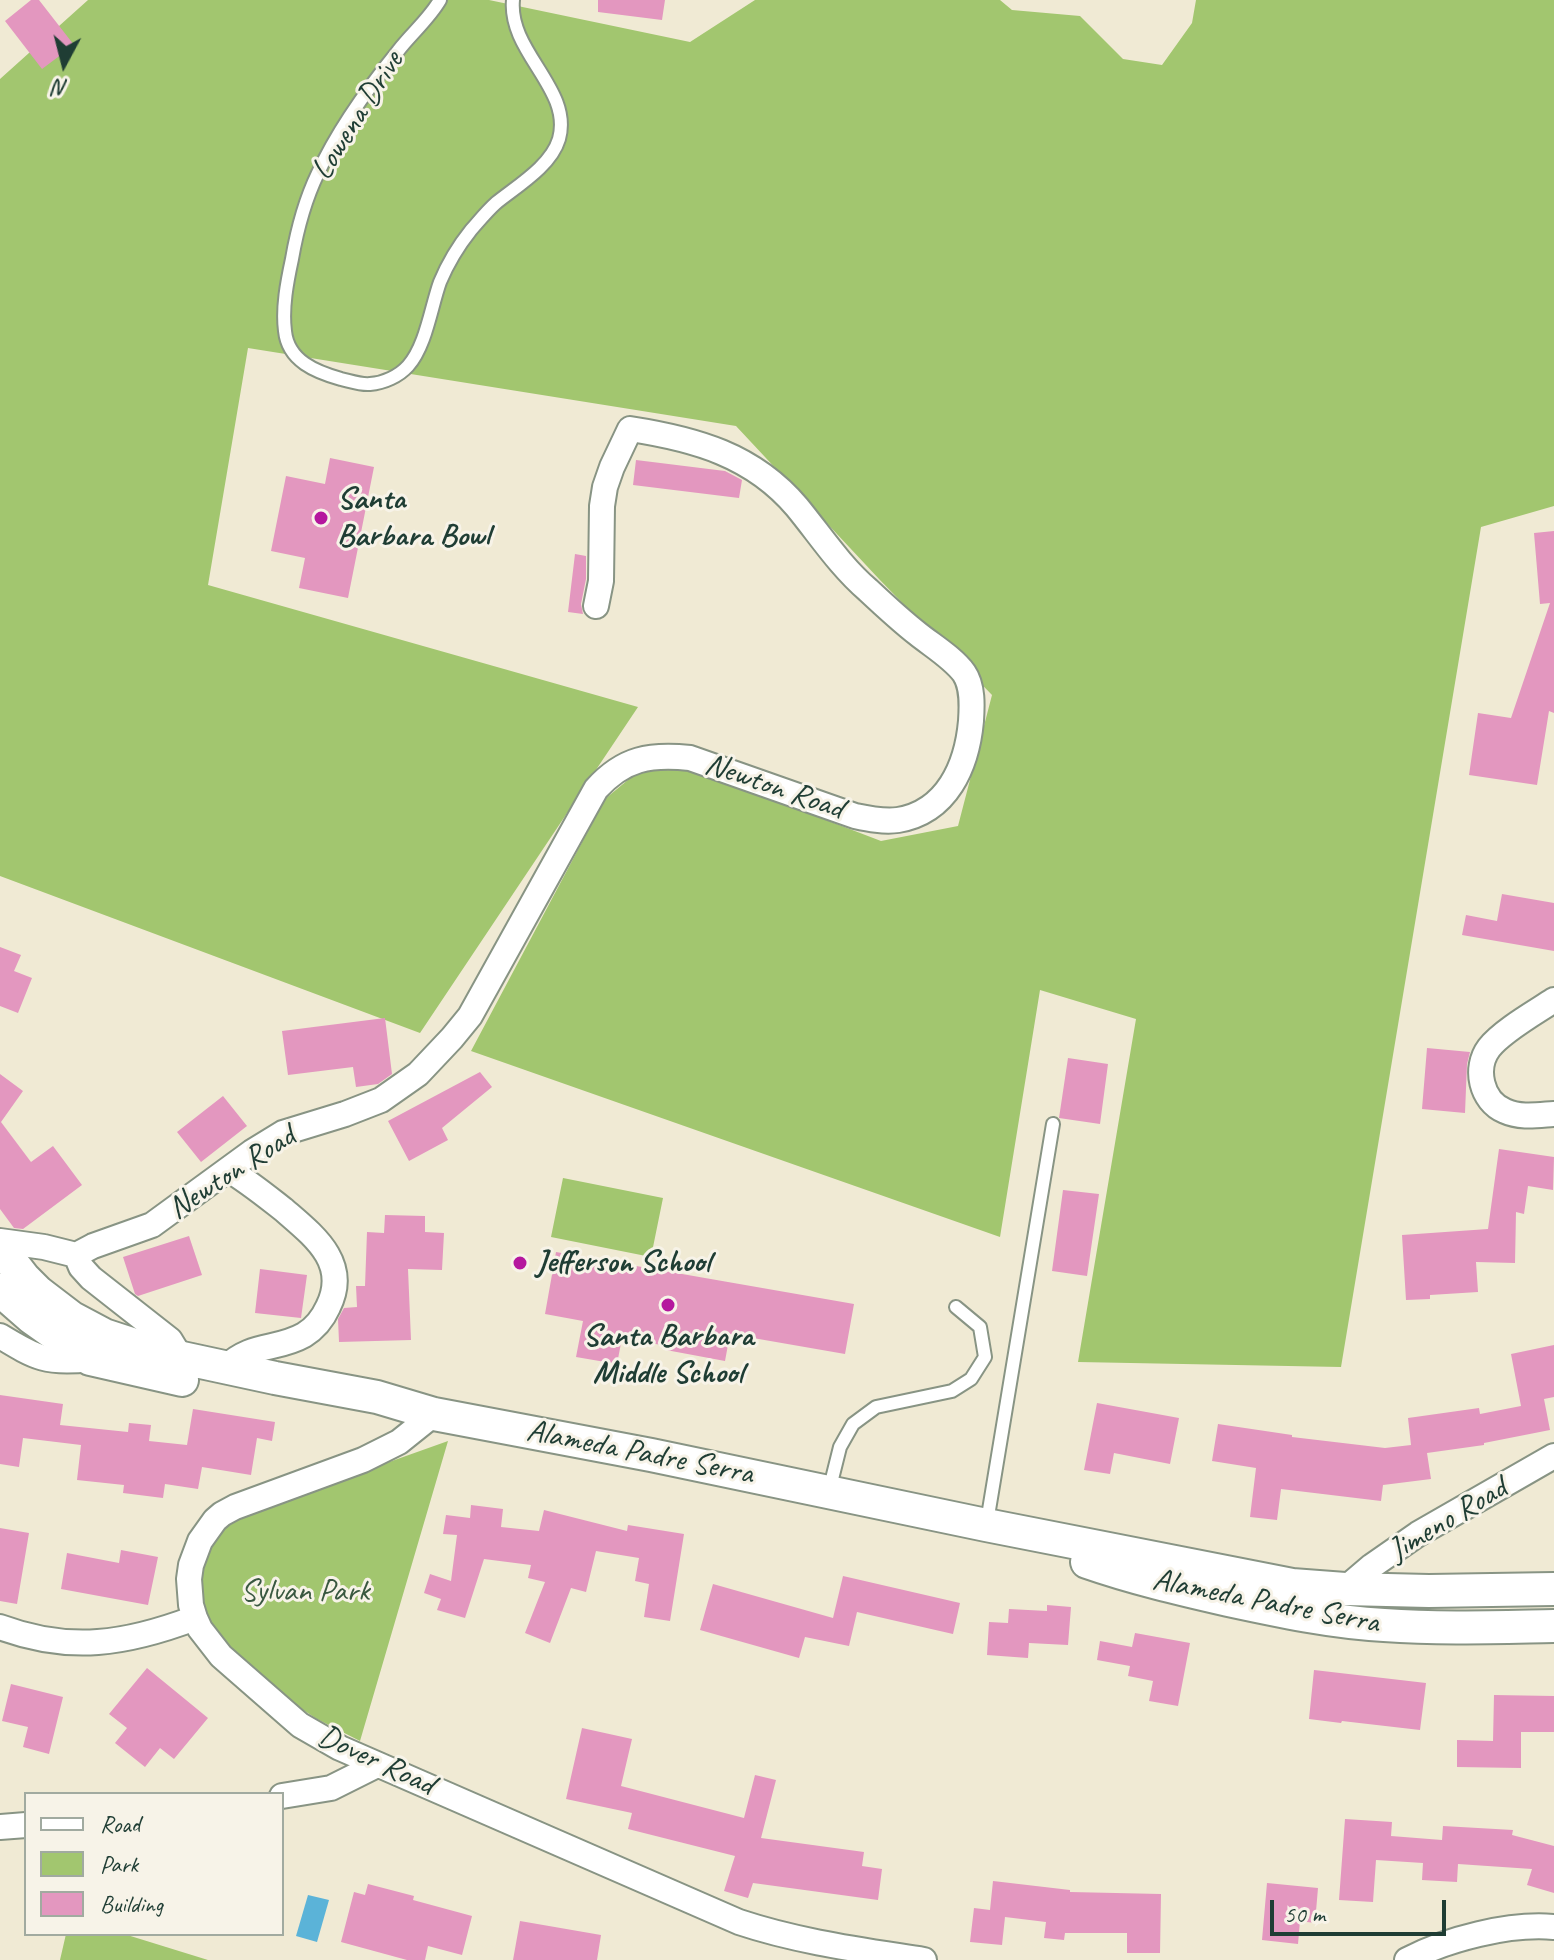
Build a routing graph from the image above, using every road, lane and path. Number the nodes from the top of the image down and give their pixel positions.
1 (440, 0) edge
2 (513, 0) edge
3 (596, 606) dead end
4 (1554, 1000) edge
5 (1554, 1114) edge
6 (1053, 1124) dead end
7 (229, 1170) junction
8 (0, 1241) edge
9 (0, 1247) edge
10 (76, 1255) junction
11 (0, 1290) edge
12 (956, 1307) dead end
13 (0, 1336) edge
14 (181, 1358) junction
15 (90, 1359) junction
16 (225, 1368) junction
17 (434, 1414) junction
18 (1554, 1456) edge
19 (829, 1491) junction
20 (986, 1525) junction
21 (1345, 1589) junction
22 (1554, 1589) edge
23 (195, 1618) junction
24 (1554, 1626) edge
25 (0, 1627) edge
26 (377, 1765) junction
27 (284, 1796) edge
28 (24, 1825) edge
29 (0, 1827) edge
30 (1554, 1927) edge
31 (924, 1960) edge
32 (1407, 1960) edge

1 - 2 lane, Lowena Drive
3 - 7 street, Newton Road
4 - 5 street
6 - 20 lane
7 - 10 street, Newton Road
7 - 16 street
8 - 10 street
9 - 14 street, Alameda Padre Serra
10 - 14 street
11 - 15 street, Alameda Padre Serra
12 - 19 lane
13 - 15 street
14 - 16 street, Alameda Padre Serra
15 - 17 street, Alameda Padre Serra
16 - 17 street, Alameda Padre Serra
17 - 19 street, Alameda Padre Serra
17 - 23 street, Dover Road
18 - 21 street, Jimeno Road
19 - 20 street, Alameda Padre Serra
20 - 21 street, Alameda Padre Serra
20 - 24 street, Alameda Padre Serra
21 - 22 street, Alameda Padre Serra
23 - 25 street
23 - 26 street, Dover Road
26 - 27 street
26 - 31 street, Dover Road
28 - 29 street
30 - 32 street

